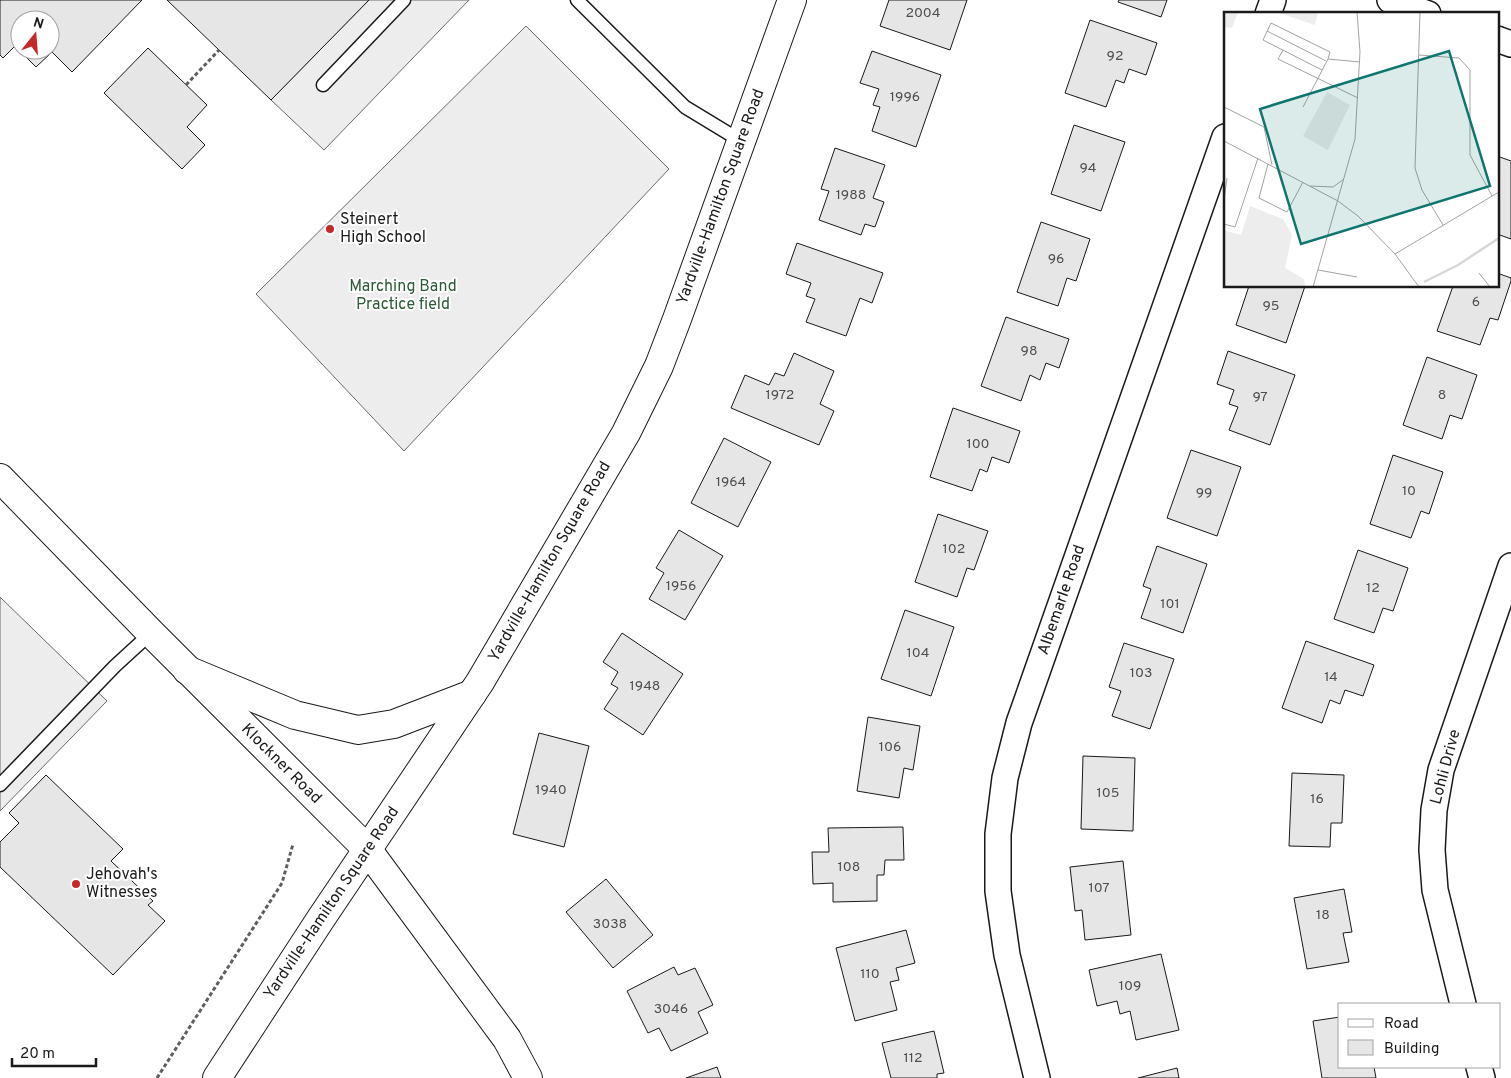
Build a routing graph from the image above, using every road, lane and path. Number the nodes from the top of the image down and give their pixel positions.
1 (404, 0) edge
2 (577, 0) edge
3 (792, 0) edge
4 (1273, 0) edge
5 (1390, 0) edge
6 (1269, 12) edge
7 (1423, 12) edge
8 (1498, 39) edge
9 (1511, 44) edge
10 (219, 50) dead end
11 (186, 85) dead end
12 (323, 85) dead end
13 (1224, 140) edge
14 (741, 141) junction
15 (0, 478) edge
16 (1511, 566) edge
17 (151, 633) junction
18 (188, 670) junction
19 (472, 694) junction
20 (0, 785) edge
21 (293, 844) dead end
22 (367, 850) junction
23 (1463, 1003) edge
24 (157, 1078) edge
25 (217, 1078) edge
26 (528, 1078) edge
27 (1038, 1078) edge

1 - 12 lane
2 - 14 lane
3 - 14 street, Yardville-Hamilton Square Road
4 - 6 street
5 - 7 street
8 - 9 street
10 - 11 path
13 - 27 street, Albemarle Road
14 - 19 street, Yardville-Hamilton Square Road
15 - 17 street, Klockner Road
16 - 23 street, Lohli Drive
17 - 18 street, Klockner Road
17 - 20 lane
18 - 19 street
18 - 22 street, Klockner Road
19 - 22 street, Yardville-Hamilton Square Road
21 - 24 path
22 - 25 street, Yardville-Hamilton Square Road
22 - 26 street, Klockner Road

